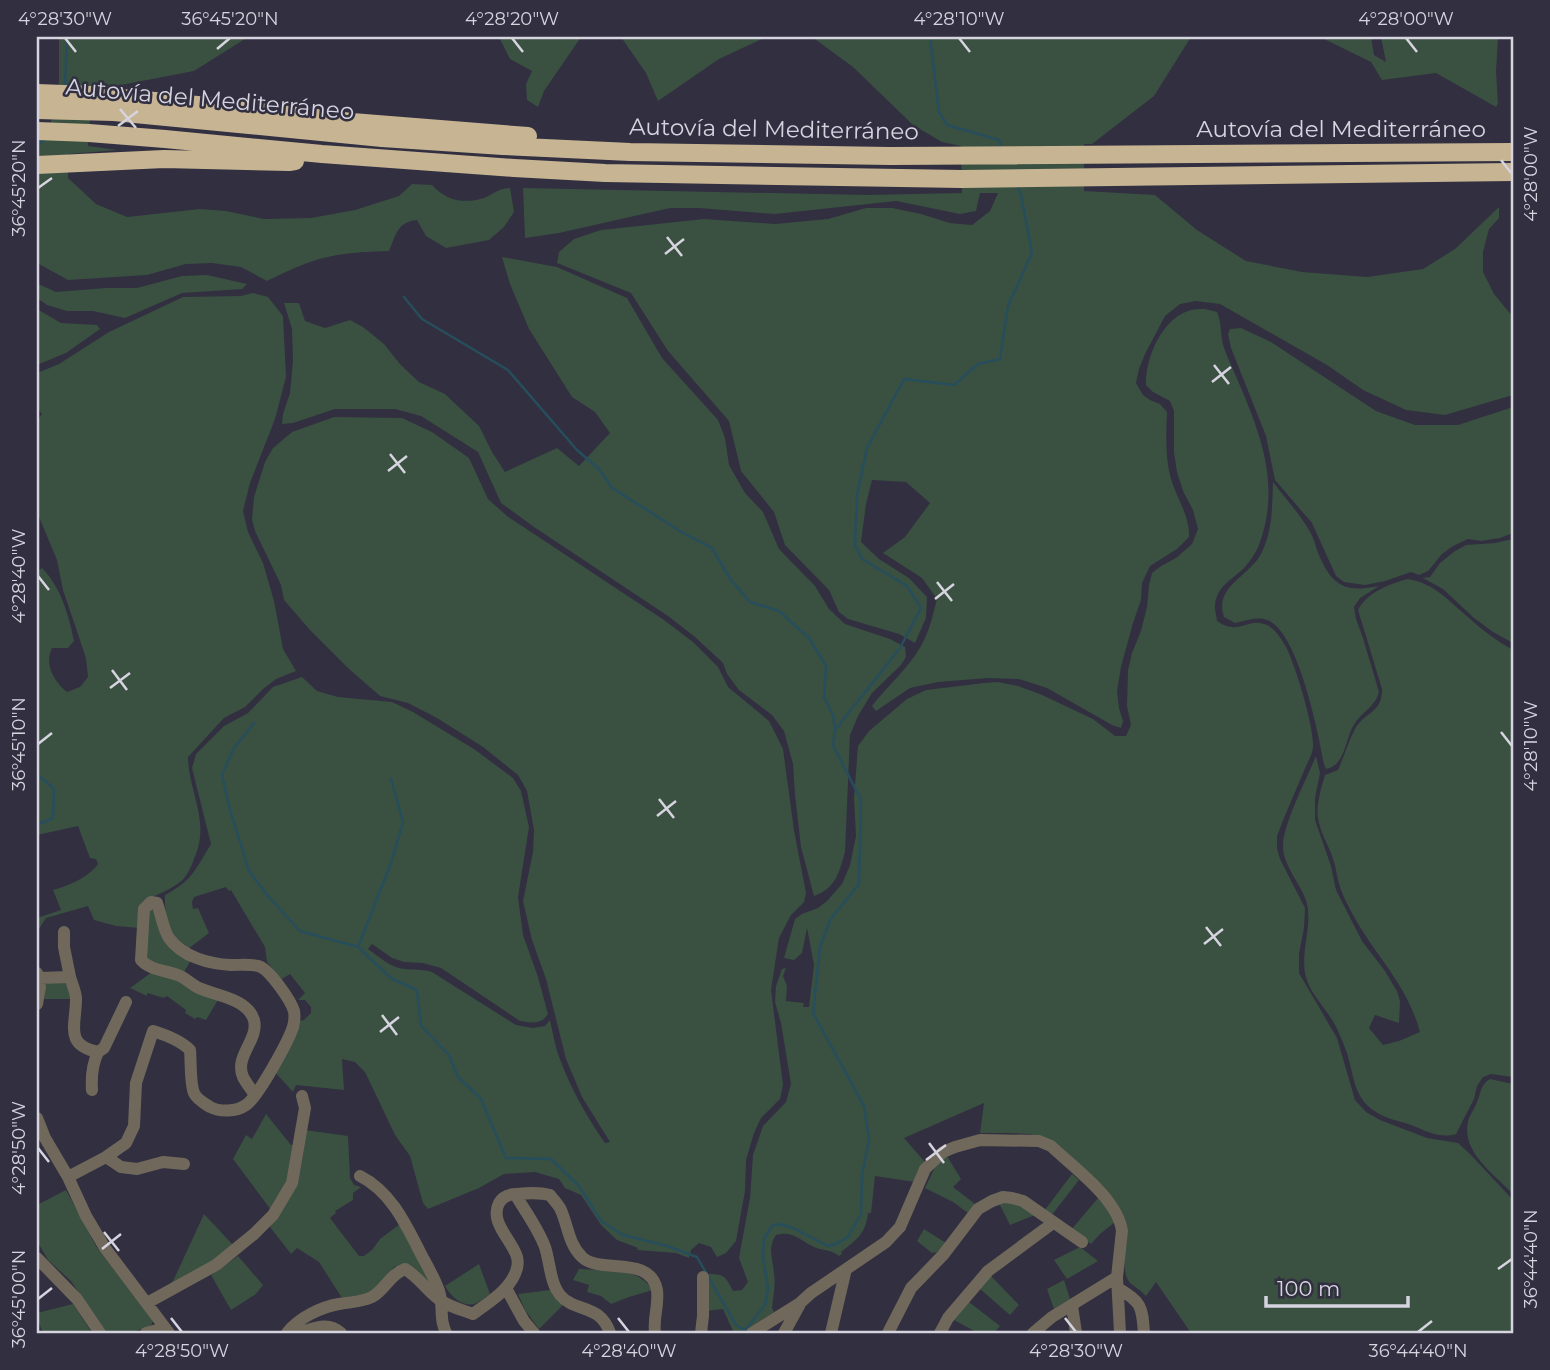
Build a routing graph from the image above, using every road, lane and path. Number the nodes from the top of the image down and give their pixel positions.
1 (37, 93) edge
2 (91, 103) junction
3 (37, 110) edge
4 (37, 131) edge
5 (1513, 152) edge
6 (322, 154) junction
7 (37, 164) edge
8 (1513, 173) edge
9 (64, 932) dead end
10 (38, 976) edge
11 (70, 978) junction
12 (126, 1002) dead end
13 (37, 1004) edge
14 (98, 1052) junction
15 (92, 1090) dead end
16 (255, 1095) junction
17 (302, 1096) dead end
18 (37, 1118) edge
19 (106, 1157) junction
20 (184, 1164) dead end
21 (68, 1177) junction
22 (360, 1177) dead end
23 (515, 1194) junction
24 (1053, 1223) junction
25 (1082, 1242) dead end
26 (37, 1258) edge
27 (846, 1269) junction
28 (703, 1277) dead end
29 (1117, 1283) junction
30 (506, 1288) junction
31 (442, 1302) junction
32 (147, 1303) junction
33 (800, 1303) junction
34 (1072, 1306) junction
35 (167, 1331) edge
36 (100, 1333) edge
37 (146, 1333) edge
38 (288, 1333) edge
39 (299, 1333) edge
40 (341, 1333) edge
41 (446, 1333) edge
42 (534, 1333) edge
43 (610, 1333) edge
44 (655, 1333) edge
45 (701, 1333) edge
46 (752, 1333) edge
47 (784, 1333) edge
48 (831, 1333) edge
49 (888, 1333) edge
50 (940, 1333) edge
51 (1033, 1333) edge
52 (1076, 1333) edge
53 (1120, 1333) edge
54 (1144, 1333) edge

1 - 2 highway
2 - 3 highway, Autovía del Mediterráneo
2 - 5 highway, Autovía del Mediterráneo
4 - 6 highway, Autovía del Mediterráneo
6 - 7 highway
6 - 8 highway, Autovía del Mediterráneo
9 - 11 street
10 - 11 street
10 - 13 street
11 - 14 street
12 - 14 street
14 - 15 street
16 - 16 street
16 - 19 street
17 - 32 street
18 - 21 street
19 - 20 street
19 - 21 street
21 - 32 street
22 - 31 street
23 - 30 street
23 - 43 street
23 - 44 street
24 - 25 street
24 - 49 street
24 - 50 street
26 - 36 street
27 - 29 street
27 - 33 street
27 - 48 street
28 - 45 street
29 - 34 street
29 - 53 street
29 - 54 street
30 - 31 street
30 - 42 street
31 - 38 street
31 - 41 street
32 - 35 street
33 - 46 street
33 - 47 street
34 - 51 street
34 - 52 street
35 - 37 street
39 - 40 street

